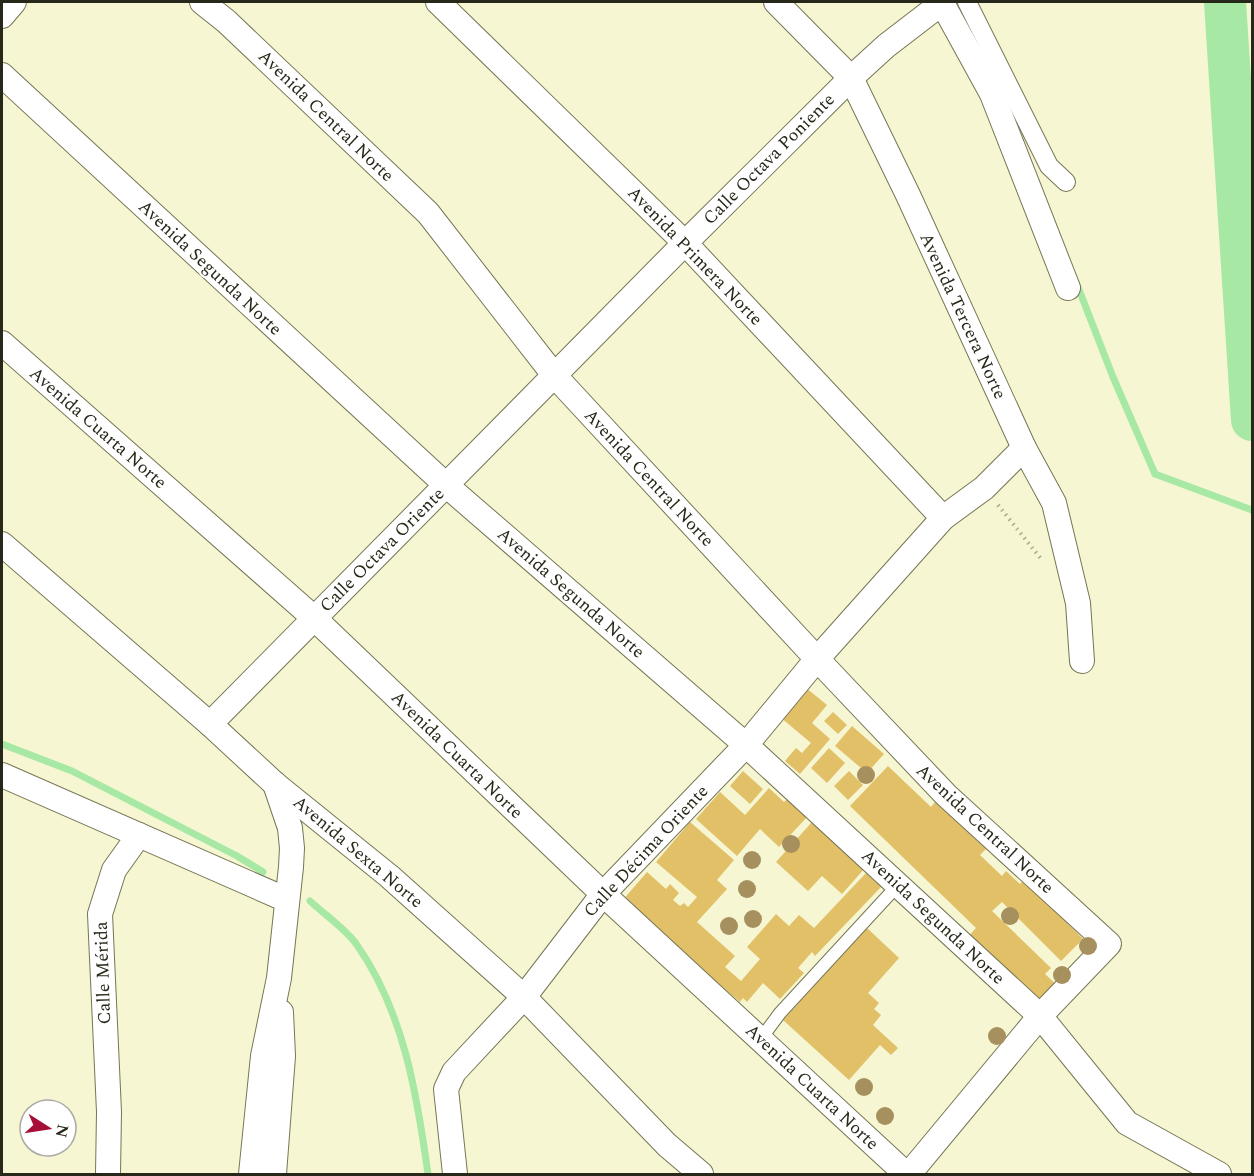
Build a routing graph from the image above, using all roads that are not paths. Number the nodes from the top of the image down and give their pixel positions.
1 (14, 2) edge
2 (202, 2) edge
3 (438, 2) edge
4 (776, 2) edge
5 (968, 2) edge
6 (2, 16) edge
7 (2, 75) edge
8 (851, 78) junction
9 (1066, 182) dead end
10 (685, 243) junction
11 (1068, 288) dead end
12 (2, 343) edge
13 (554, 375) junction
14 (1024, 448) junction
15 (446, 485) junction
16 (943, 518) junction
17 (2, 544) edge
18 (314, 618) junction
19 (817, 659) junction
20 (1082, 661) dead end
21 (210, 724) junction
22 (746, 745) junction
23 (2, 775) edge
24 (275, 784) junction
25 (139, 835) junction
26 (898, 885) junction
27 (603, 894) junction
28 (287, 900) junction
29 (279, 978) junction
30 (524, 997) junction
31 (1040, 1016) junction
32 (760, 1040) junction
33 (108, 1174) edge
34 (251, 1174) edge
35 (274, 1174) edge
36 (455, 1174) edge
37 (701, 1174) edge
38 (908, 1174) edge
39 (1219, 1174) edge

1 - 6 street
2 - 13 street, Avenida Central Norte
3 - 10 street, Avenida Primera Norte
4 - 8 street, Avenida Tercera Norte
5 - 9 street
7 - 15 street, Avenida Segunda Norte
8 - 10 street, Calle Octava Poniente
8 - 11 street, Calle Octava Poniente
8 - 14 street, Avenida Tercera Norte
10 - 13 street, Calle Octava Poniente
10 - 16 street, Avenida Primera Norte
12 - 18 street, Avenida Cuarta Norte
13 - 15 street, Calle Octava Oriente
13 - 19 street, Avenida Central Norte
14 - 16 street, Calle Décima Oriente
14 - 20 street, Avenida Tercera Norte
15 - 18 street, Calle Octava Oriente
15 - 22 street, Avenida Segunda Norte
16 - 19 street, Calle Décima Oriente
17 - 21 street, Avenida Sexta Norte
18 - 21 street, Calle Octava Oriente
18 - 27 street, Avenida Cuarta Norte
19 - 22 street, Calle Décima Oriente
19 - 31 street, Avenida Central Norte
21 - 24 street, Avenida Sexta Norte
22 - 26 street, Avenida Segunda Norte
22 - 27 street, Calle Décima Oriente
23 - 25 street
24 - 28 street
24 - 30 street, Avenida Sexta Norte
25 - 28 street
25 - 33 street, Calle Mérida
26 - 31 street, Avenida Segunda Norte
26 - 32 lane
27 - 30 street, Calle Décima Oriente
27 - 32 street, Avenida Cuarta Norte
28 - 29 street
29 - 34 street
29 - 35 street
30 - 36 street, Calle Décima Oriente
30 - 37 street, Avenida Sexta Norte
31 - 38 street
31 - 39 street, Avenida Segunda Norte
32 - 38 street, Avenida Cuarta Norte

